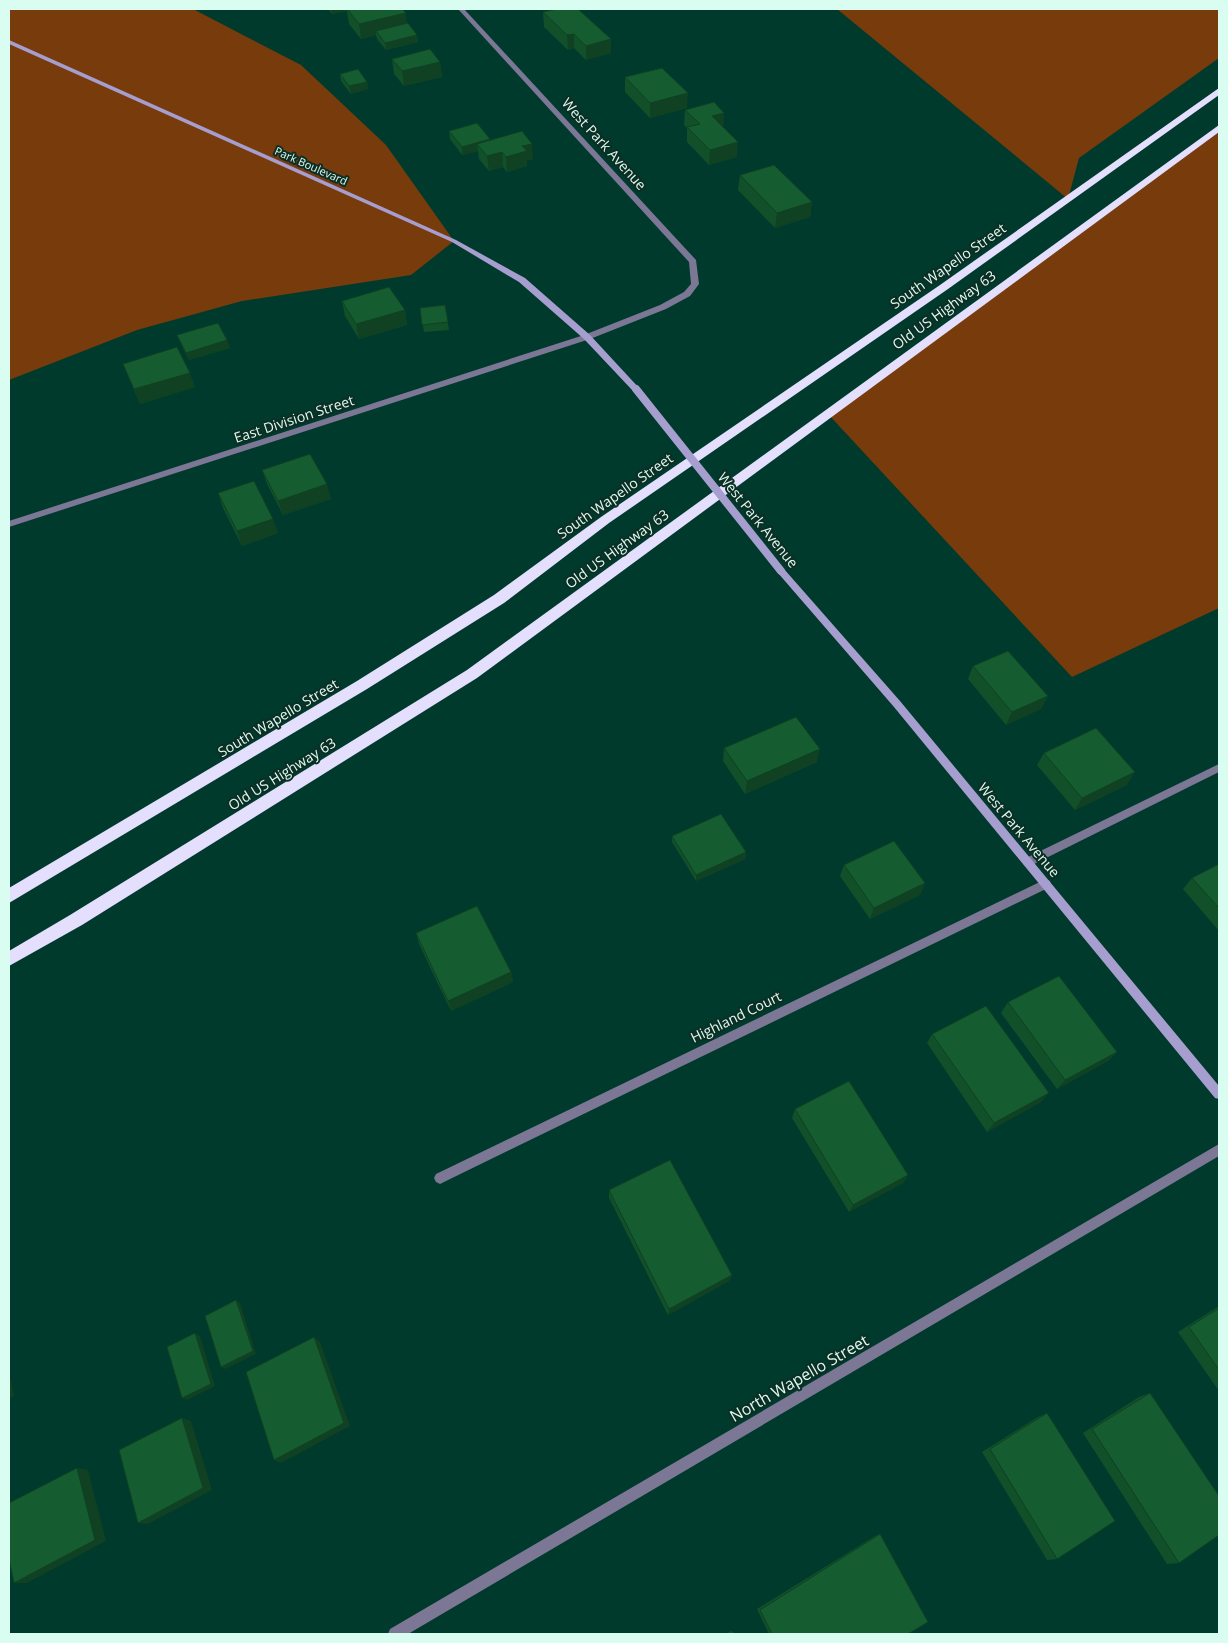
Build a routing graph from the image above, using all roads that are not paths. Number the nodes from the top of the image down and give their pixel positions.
1 (461, 9) edge
2 (9, 42) edge
3 (1219, 91) edge
4 (1219, 128) edge
5 (587, 337) junction
6 (9, 524) edge
7 (1219, 768) edge
8 (1028, 862) junction
9 (1046, 884) junction
10 (9, 896) edge
11 (9, 960) edge
12 (1219, 1094) edge
13 (1219, 1150) edge
14 (440, 1178) dead end
15 (395, 1634) edge

1 - 5 street, West Park Avenue
2 - 5 main road, Park Boulevard
3 - 10 highway, South Wapello Street
4 - 11 highway, Old US Highway 63
5 - 6 street, East Division Street
5 - 8 main road, West Park Avenue, bridge
7 - 8 street
8 - 9 main road, West Park Avenue
9 - 12 main road, West Park Avenue
9 - 14 street, Highland Court
13 - 15 street, North Wapello Street

